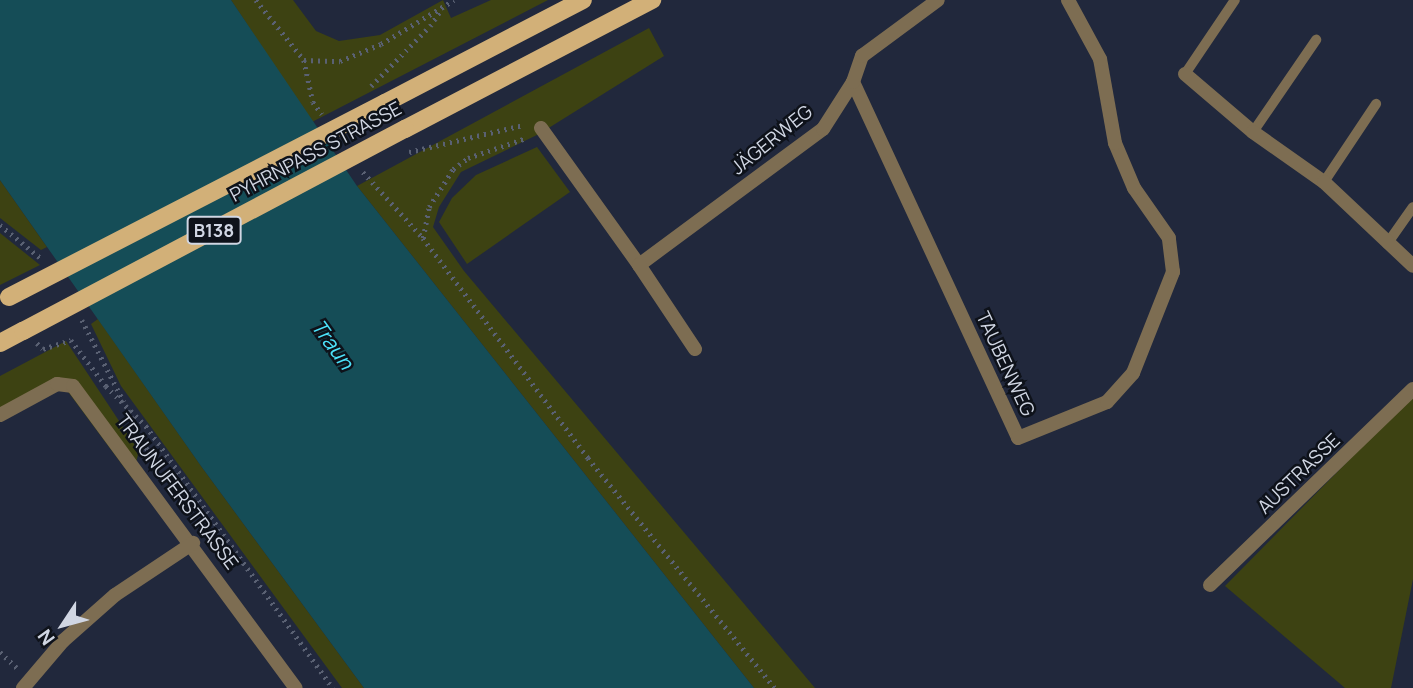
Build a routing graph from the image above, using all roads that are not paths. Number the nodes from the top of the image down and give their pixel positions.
1 (583, 0) edge
2 (652, 0) edge
3 (938, 0) edge
4 (1068, 0) edge
5 (1235, 0) edge
6 (1316, 40) dead end
7 (1185, 74) joint
8 (853, 82) junction
9 (1376, 104) dead end
10 (541, 128) road end
11 (1253, 132) junction
12 (1324, 183) junction
13 (1413, 206) edge
14 (1387, 244) junction
15 (639, 265) junction
16 (1413, 266) edge
17 (5, 299) edge
18 (0, 343) edge
19 (695, 349) dead end
20 (1413, 389) edge
21 (0, 415) edge
22 (193, 543) junction
23 (1210, 585) dead end
24 (23, 688) edge
25 (296, 688) edge

1 - 17 main road, PYHRNPASS STRASSE / B138, bridge
2 - 18 main road, PYHRNPASS STRASSE / B138, bridge
3 - 8 street, JÄGERWEG
4 - 8 street, TAUBENWEG
5 - 7 lane
6 - 11 lane
7 - 11 street
8 - 15 street, JÄGERWEG
9 - 12 lane
10 - 15 street
11 - 12 street
12 - 14 street
13 - 14 lane
14 - 16 street
15 - 19 street
20 - 23 street, AUSTRASSE
21 - 22 street, TRAUNUFERSTRASSE
22 - 24 street
22 - 25 street, TRAUNUFERSTRASSE

